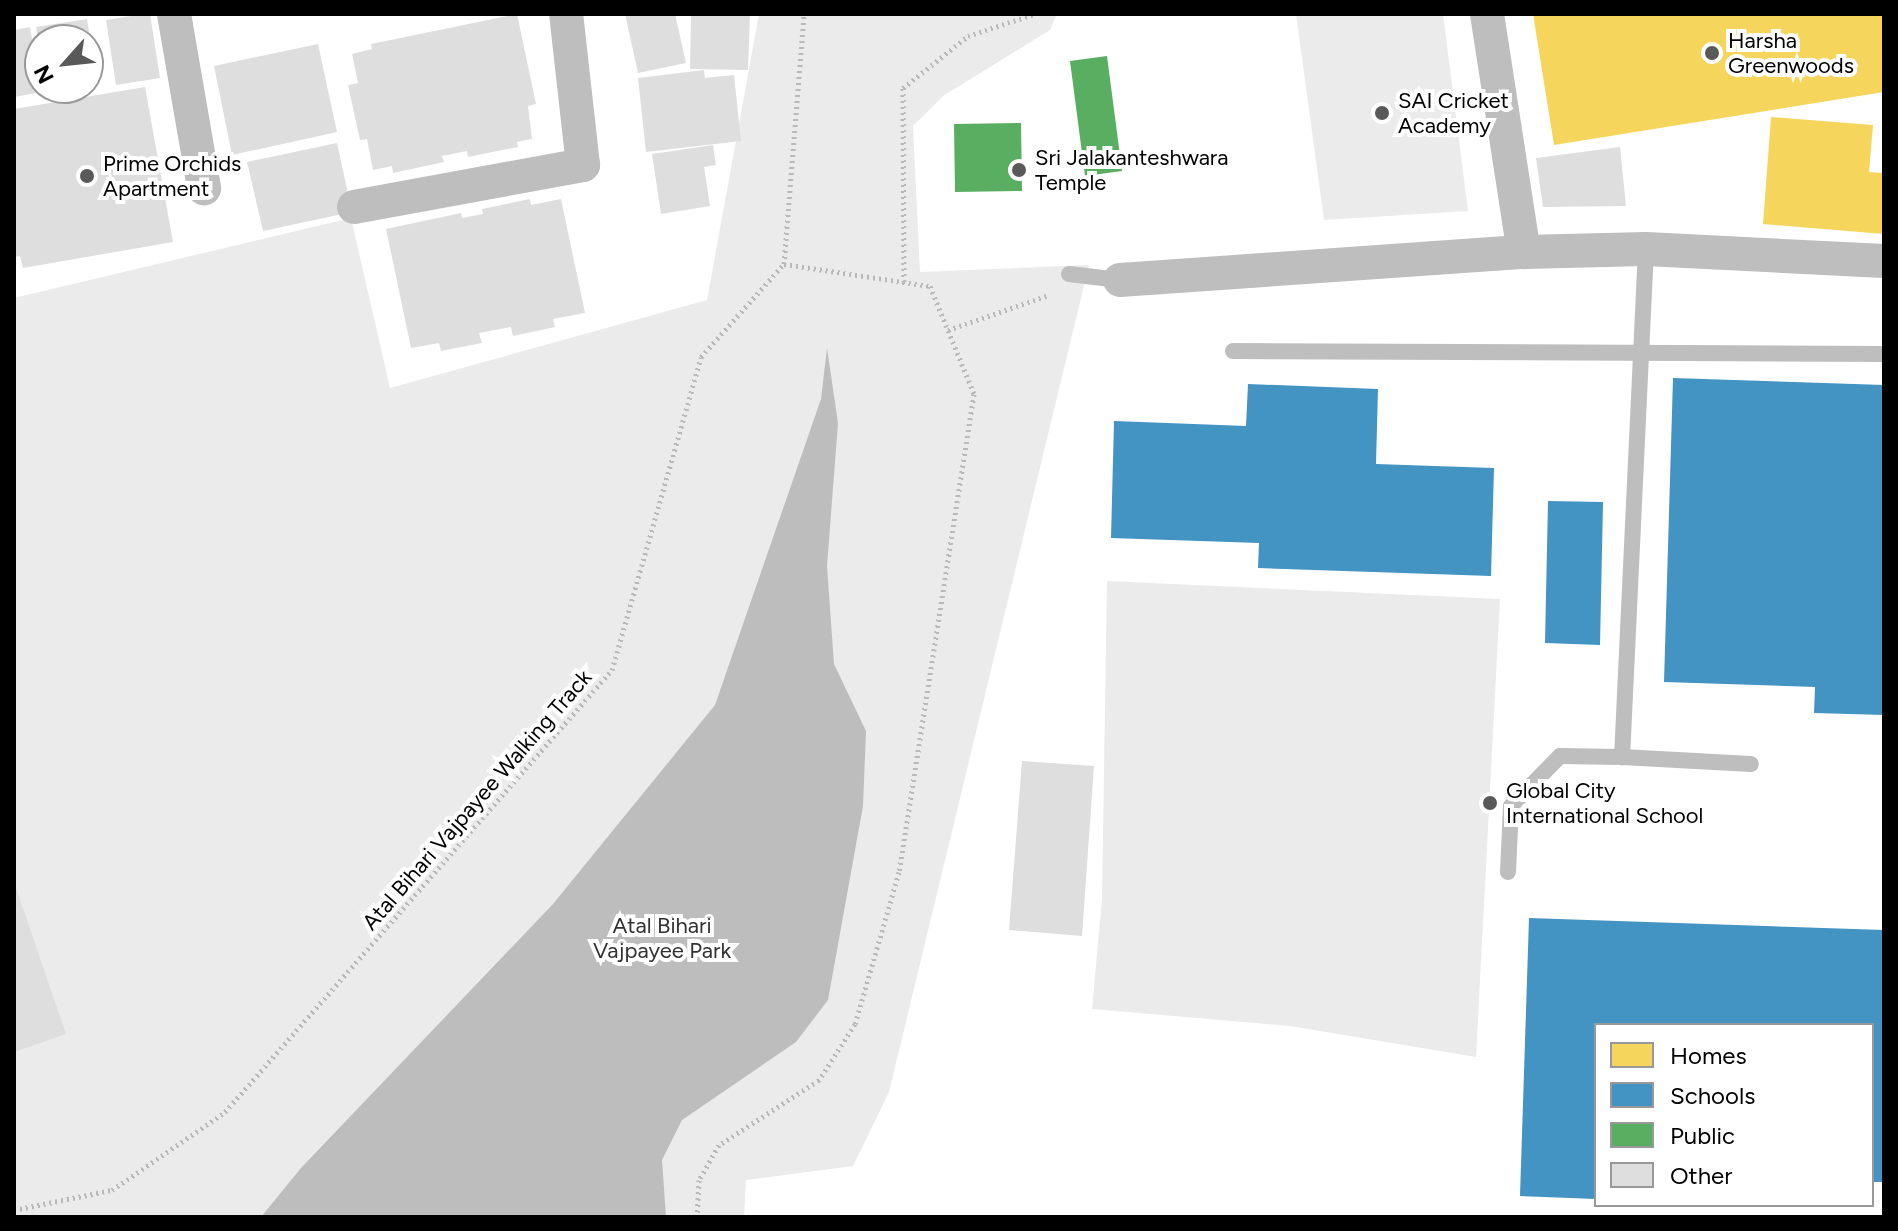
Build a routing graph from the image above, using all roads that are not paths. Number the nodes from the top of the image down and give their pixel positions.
1 (174, 14) edge
2 (566, 14) edge
3 (1487, 14) edge
4 (204, 188) dead end
5 (352, 197) dead end
6 (1646, 249) junction
7 (1524, 252) junction
8 (1884, 261) edge
9 (1069, 274) dead end
10 (1120, 280) joint
11 (1233, 351) dead end
12 (1641, 353) junction
13 (1884, 354) edge
14 (1622, 757) junction
15 (1751, 764) dead end
16 (1508, 872) dead end

1 - 4 street
2 - 5 street
3 - 7 street
6 - 7 street
6 - 8 street
6 - 12 lane
7 - 10 street
9 - 10 lane
11 - 12 lane
12 - 13 lane
12 - 14 lane
14 - 15 lane
14 - 16 lane

